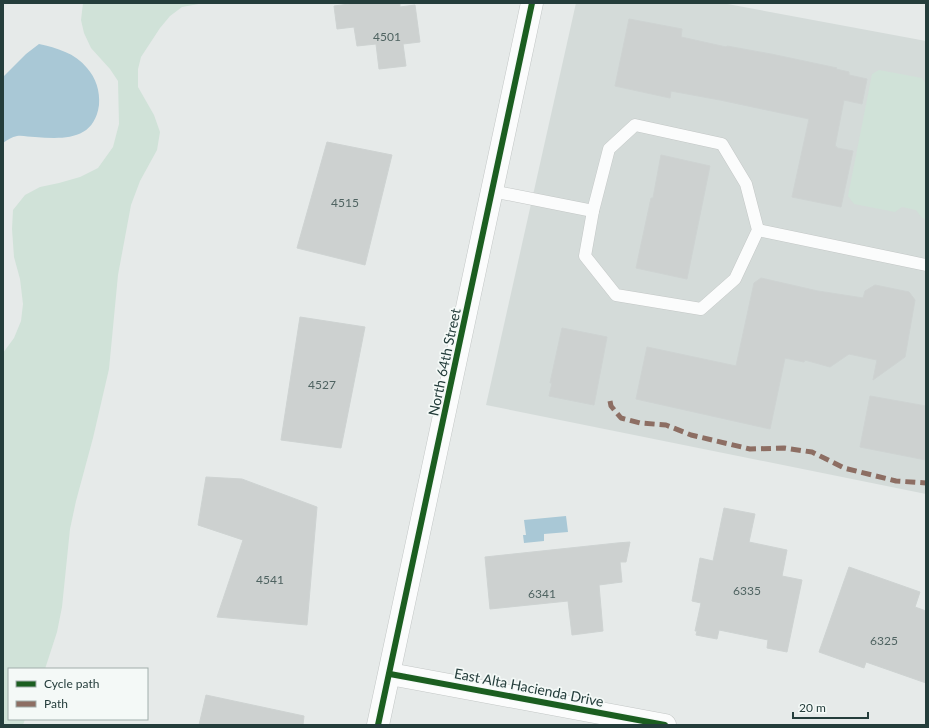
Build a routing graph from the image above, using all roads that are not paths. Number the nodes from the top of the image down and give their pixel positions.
1 (532, 3) edge
2 (492, 190) junction
3 (593, 211) junction
4 (758, 230) junction
5 (926, 265) edge
6 (390, 674) junction
7 (378, 725) edge
8 (665, 725) edge

1 - 2 street, North 64th Street
2 - 3 lane
2 - 6 street, North 64th Street
3 - 4 lane
3 - 4 lane
4 - 5 lane
6 - 7 street, North 64th Street
6 - 8 street, East Alta Hacienda Drive

